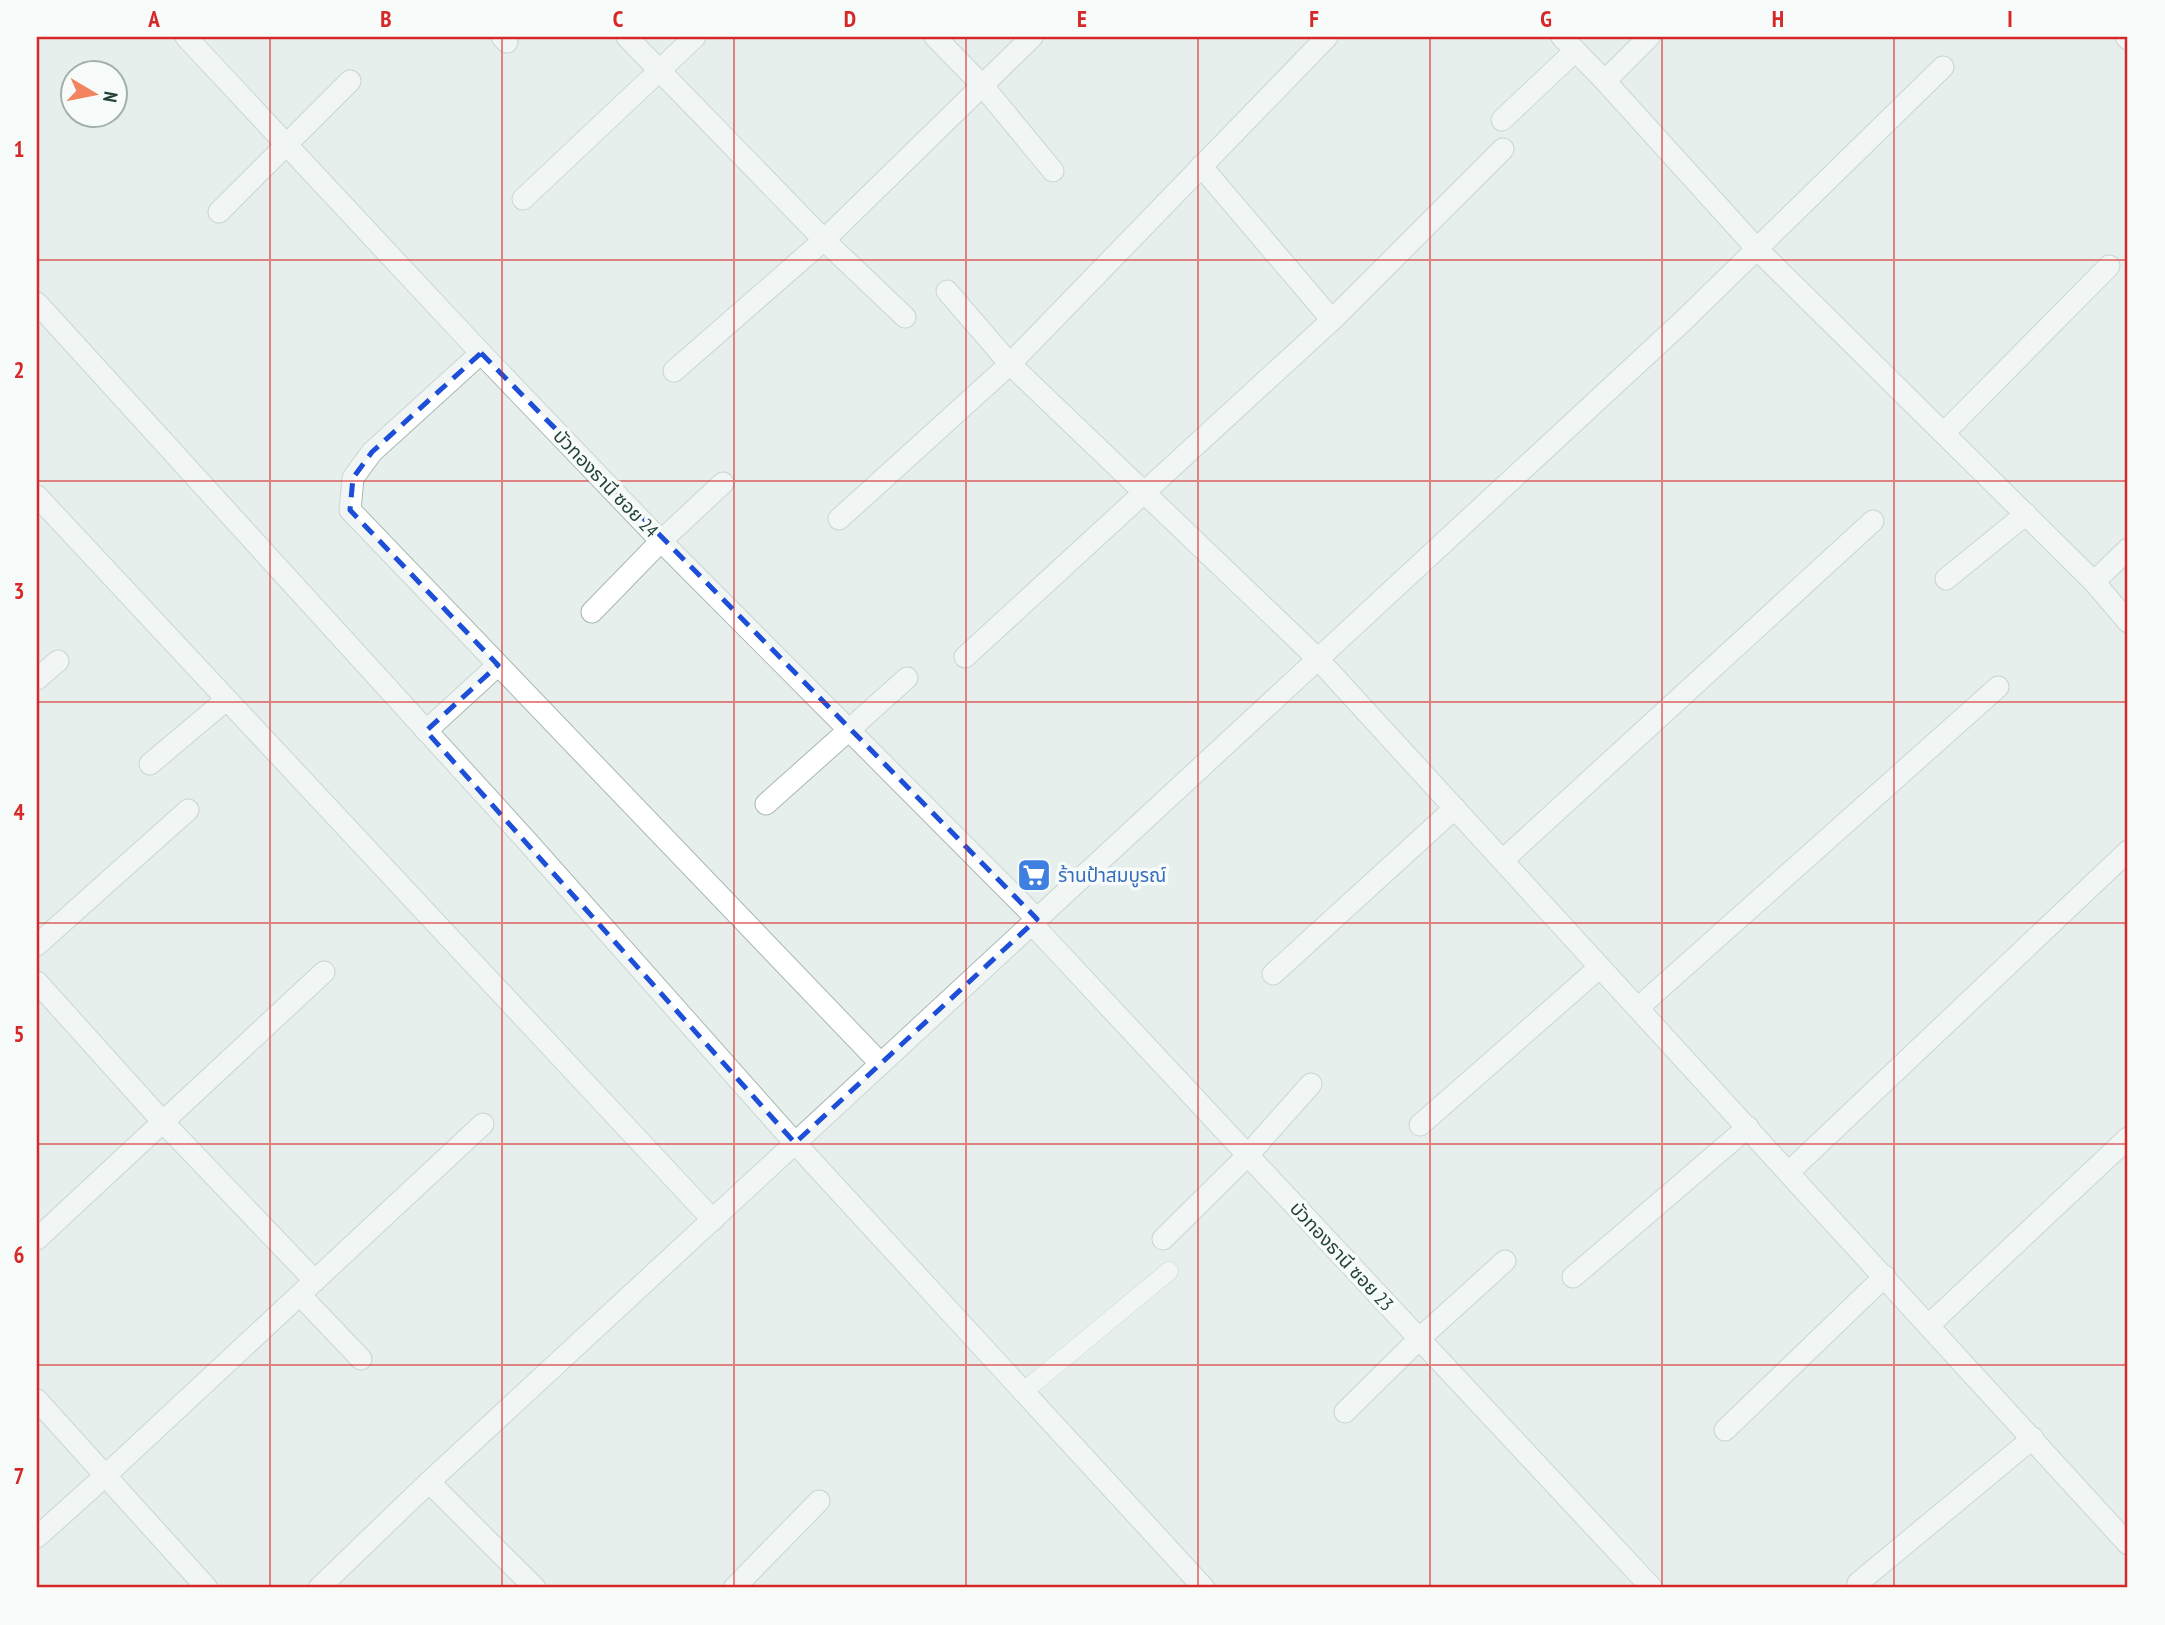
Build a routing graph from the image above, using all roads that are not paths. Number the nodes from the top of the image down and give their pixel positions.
1 (186, 37) edge
2 (626, 37) edge
3 (695, 37) edge
4 (935, 37) edge
5 (1032, 37) edge
6 (1327, 37) edge
7 (1648, 37) edge
8 (1568, 44) edge
9 (1943, 67) dead end
10 (660, 70) junction
11 (350, 81) dead end
12 (1605, 81) junction
13 (982, 85) junction
14 (1502, 120) dead end
15 (286, 144) junction
16 (1503, 149) dead end
17 (1201, 166) junction
18 (1054, 172) dead end
19 (523, 199) dead end
20 (219, 212) dead end
21 (824, 240) junction
22 (1757, 248) junction
23 (2109, 266) dead end
24 (947, 291) dead end
25 (37, 303) edge
26 (905, 317) dead end
27 (1332, 320) junction
28 (481, 353) junction
29 (1010, 364) junction
30 (674, 370) dead end
31 (1944, 433) junction
32 (723, 484) dead end
33 (1144, 492) junction
34 (37, 496) edge
35 (2026, 514) junction
36 (839, 519) dead end
37 (1873, 522) dead end
38 (661, 541) junction
39 (2128, 549) edge
40 (1945, 579) dead end
41 (2094, 582) junction
42 (592, 612) dead end
43 (2128, 622) edge
44 (965, 657) dead end
45 (1318, 659) junction
46 (58, 661) dead end
47 (498, 665) junction
48 (907, 678) dead end
49 (37, 679) edge
50 (1998, 687) dead end
51 (226, 700) junction
52 (848, 728) junction
53 (426, 731) junction
54 (150, 764) dead end
55 (766, 804) dead end
56 (1455, 808) junction
57 (188, 810) dead end
58 (2128, 851) edge
59 (1503, 860) junction
60 (1034, 922) junction
61 (37, 945) edge
62 (1600, 967) junction
63 (324, 972) dead end
64 (1273, 974) dead end
65 (37, 982) edge
66 (1639, 1007) junction
67 (881, 1064) junction
68 (1311, 1084) dead end
69 (163, 1122) junction
70 (483, 1124) dead end
71 (1420, 1125) dead end
72 (1748, 1127) junction
73 (2128, 1138) edge
74 (795, 1143) junction
75 (1247, 1156) junction
76 (1789, 1172) junction
77 (713, 1220) junction
78 (37, 1239) edge
79 (1163, 1239) dead end
80 (1505, 1261) dead end
81 (1170, 1271) dead end
82 (1885, 1276) junction
83 (1573, 1277) dead end
84 (307, 1288) junction
85 (1930, 1325) junction
86 (1419, 1339) junction
87 (362, 1359) dead end
88 (1024, 1392) junction
89 (37, 1400) edge
90 (1345, 1412) dead end
91 (1725, 1430) dead end
92 (2033, 1438) junction
93 (106, 1476) junction
94 (429, 1482) junction
95 (819, 1501) dead end
96 (37, 1537) edge
97 (2128, 1544) edge
98 (1858, 1583) dead end
99 (207, 1588) edge
100 (319, 1588) edge
101 (535, 1588) edge
102 (734, 1588) edge
103 (1203, 1588) edge
104 (1652, 1588) edge

1 - 15 street, บัวทองธานี ซอย 24
2 - 10 street
3 - 10 street
4 - 13 street
5 - 13 street
6 - 17 street
7 - 12 street
8 - 12 street
8 - 14 street
9 - 22 street
10 - 19 street
10 - 21 street
11 - 15 street
12 - 22 street
13 - 18 street
13 - 21 street
15 - 20 street
15 - 28 street, บัวทองธานี ซอย 24
16 - 27 street
17 - 27 street
17 - 29 street
21 - 26 street
21 - 30 street
22 - 31 street
22 - 45 street
23 - 31 street
24 - 29 street
25 - 53 street
27 - 33 street
28 - 38 street, บัวทองธานี ซอย 24
28 - 47 street
29 - 33 street
29 - 36 street
31 - 35 street
32 - 38 street
33 - 44 street
33 - 45 street
34 - 51 street
35 - 40 street
35 - 41 street
37 - 59 street
38 - 42 street
38 - 52 street, บัวทองธานี ซอย 24
39 - 41 street
41 - 43 street
45 - 56 street
45 - 60 street
46 - 49 street
47 - 53 street
47 - 67 street
48 - 52 street
50 - 66 street
51 - 54 street
51 - 77 street
52 - 55 street
52 - 60 street, บัวทองธานี ซอย 24
53 - 74 street
56 - 59 street
56 - 64 street
57 - 61 street
58 - 76 street
59 - 62 street
60 - 67 street
60 - 75 street, บัวทองธานี ซอย 23
62 - 66 street
62 - 71 street
63 - 69 street
65 - 69 street
66 - 72 street
67 - 74 street
68 - 75 street
69 - 78 street
69 - 84 street
70 - 84 street
72 - 76 street
72 - 83 street
73 - 85 street
74 - 77 street
74 - 88 street
75 - 79 street
75 - 86 street, บัวทองธานี ซอย 23
76 - 82 street
77 - 94 street
80 - 86 street
81 - 88 lane
82 - 85 street
82 - 91 street
84 - 87 street
84 - 93 street
85 - 92 street
86 - 90 street
86 - 104 street, บัวทองธานี ซอย 23
88 - 103 street
89 - 93 street
92 - 97 street
92 - 98 street
93 - 96 street
93 - 99 street
94 - 100 street
94 - 101 street
95 - 102 street

